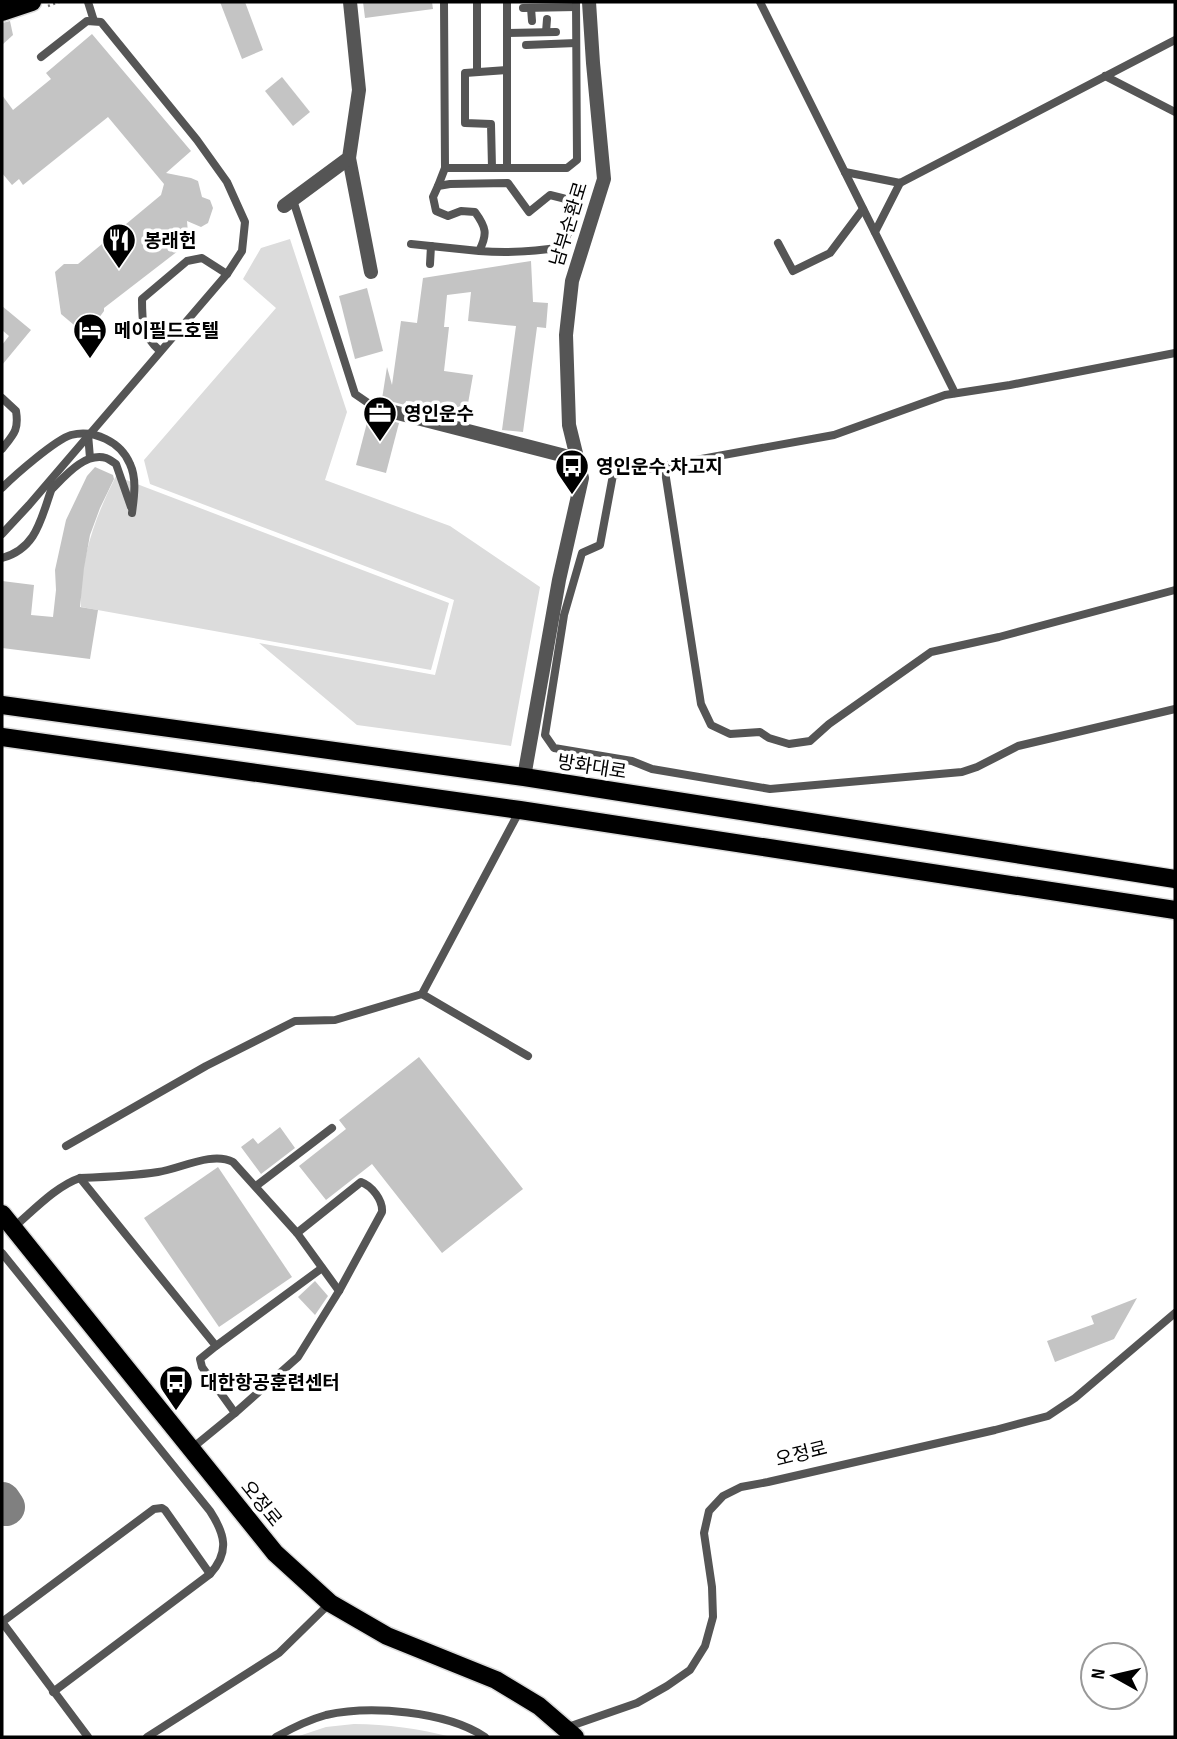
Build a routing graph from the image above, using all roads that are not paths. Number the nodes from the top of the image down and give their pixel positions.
1 (32, 2) edge
2 (88, 2) edge
3 (350, 2) edge
4 (444, 2) edge
5 (477, 2) edge
6 (507, 2) edge
7 (760, 2) edge
8 (581, 3) edge
9 (2, 12) edge
10 (547, 19) dead end
11 (94, 20) junction
12 (532, 21) dead end
13 (546, 32) junction
14 (556, 32) dead end
15 (507, 33) junction
16 (1175, 40) edge
17 (576, 43) junction
18 (526, 44) dead end
19 (41, 57) dead end
20 (507, 70) junction
21 (477, 72) junction
22 (1105, 76) junction
23 (1175, 112) edge
24 (349, 158) junction
25 (445, 168) junction
26 (492, 168) junction
27 (507, 168) junction
28 (845, 172) junction
29 (900, 183) junction
30 (438, 186) junction
31 (289, 203) joint
32 (863, 209) junction
33 (875, 232) junction
34 (778, 243) dead end
35 (411, 244) dead end
36 (431, 246) junction
37 (479, 251) junction
38 (430, 264) dead end
39 (371, 272) dead end
40 (227, 274) junction
41 (160, 351) junction
42 (1175, 353) edge
43 (955, 393) junction
44 (2, 398) edge
45 (374, 407) joint
46 (88, 434) junction
47 (2, 449) edge
48 (90, 458) junction
49 (578, 459) junction
50 (664, 464) junction
51 (59, 468) junction
52 (2, 488) edge
53 (52, 489) junction
54 (2, 534) edge
55 (2, 558) edge
56 (1175, 590) edge
57 (2, 705) edge
58 (1175, 709) edge
59 (2, 737) edge
60 (524, 777) junction
61 (520, 810) junction
62 (1175, 879) edge
63 (1175, 910) edge
64 (422, 994) junction
65 (528, 1056) dead end
66 (332, 1128) dead end
67 (66, 1146) dead end
68 (80, 1178) junction
69 (256, 1186) junction
70 (7, 1221) edge
71 (297, 1233) junction
72 (2, 1253) edge
73 (322, 1268) junction
74 (340, 1291) junction
75 (1175, 1313) edge
76 (216, 1346) junction
77 (235, 1413) junction
78 (191, 1449) junction
79 (210, 1574) junction
80 (330, 1604) junction
81 (53, 1692) junction
82 (570, 1733) edge
83 (88, 1737) edge
84 (147, 1737) edge
85 (276, 1737) edge
86 (485, 1737) edge

1 - 9 main road
2 - 11 lane
3 - 24 street
4 - 25 lane
5 - 21 lane
6 - 15 lane
7 - 28 lane
8 - 12 lane
8 - 17 lane
8 - 49 street, 남부순환로
10 - 13 lane
11 - 19 lane
11 - 40 lane
13 - 14 lane
13 - 15 lane
15 - 20 lane
16 - 22 lane
17 - 18 lane
17 - 27 lane
20 - 21 lane
20 - 27 lane
21 - 26 lane
22 - 23 lane
22 - 29 lane
24 - 31 street
24 - 39 street
25 - 26 lane
25 - 30 lane
26 - 27 lane
28 - 29 lane
28 - 32 lane
29 - 33 lane
30 - 37 lane
30 - 37 lane
31 - 45 lane
32 - 33 lane
32 - 34 lane
33 - 43 lane
35 - 36 lane
36 - 37 lane
36 - 38 lane
40 - 41 lane
40 - 41 lane
41 - 46 lane
42 - 43 lane
43 - 50 lane
44 - 47 lane
45 - 49 street
46 - 48 lane
46 - 48 lane
46 - 51 lane
46 - 52 lane
48 - 53 lane
49 - 60 street, 남부순환로
50 - 56 lane
50 - 58 lane
51 - 53 lane
51 - 54 lane
53 - 55 lane
57 - 60 main road, 방화대로
59 - 61 main road
60 - 62 main road, 방화대로
61 - 63 main road
61 - 64 lane
64 - 65 lane
64 - 67 lane
66 - 69 lane
68 - 69 lane
68 - 70 lane
68 - 76 lane
69 - 71 lane
70 - 78 main road, 오정로
71 - 73 lane
71 - 74 lane
72 - 79 lane
73 - 74 lane
73 - 76 lane
74 - 77 lane
75 - 82 lane, 오정로
76 - 77 lane
77 - 78 lane
78 - 80 main road, 오정로
79 - 81 lane
79 - 81 lane
80 - 82 main road, 오정로
80 - 84 lane
81 - 83 lane
85 - 86 lane

